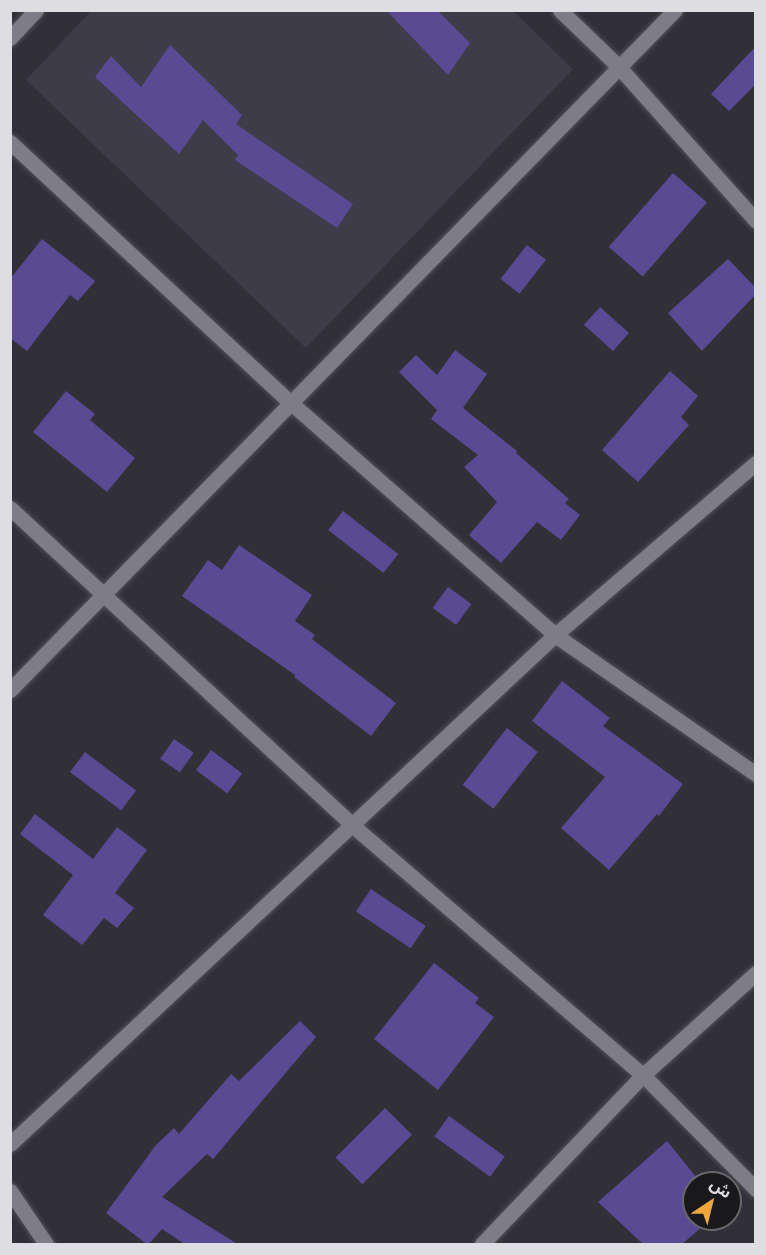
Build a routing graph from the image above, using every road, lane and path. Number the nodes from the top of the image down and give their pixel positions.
1 (36, 10) edge
2 (560, 10) edge
3 (675, 10) edge
4 (10, 38) edge
5 (619, 67) junction
6 (10, 142) edge
7 (756, 221) edge
8 (290, 402) junction
9 (756, 463) edge
10 (10, 508) edge
11 (104, 595) junction
12 (555, 635) junction
13 (10, 690) edge
14 (756, 774) edge
15 (352, 825) junction
16 (756, 973) edge
17 (643, 1075) junction
18 (10, 1144) edge
19 (756, 1189) edge
20 (10, 1191) edge
21 (46, 1245) edge
22 (482, 1245) edge

1 - 4 street
2 - 5 street
3 - 5 street
5 - 7 street
5 - 8 street
6 - 8 street
8 - 11 street
8 - 12 street
9 - 12 street
10 - 11 street
11 - 13 street
11 - 15 street
12 - 14 street
12 - 15 street
15 - 17 street
15 - 18 street
16 - 17 street
17 - 19 street
17 - 22 street
20 - 21 street

